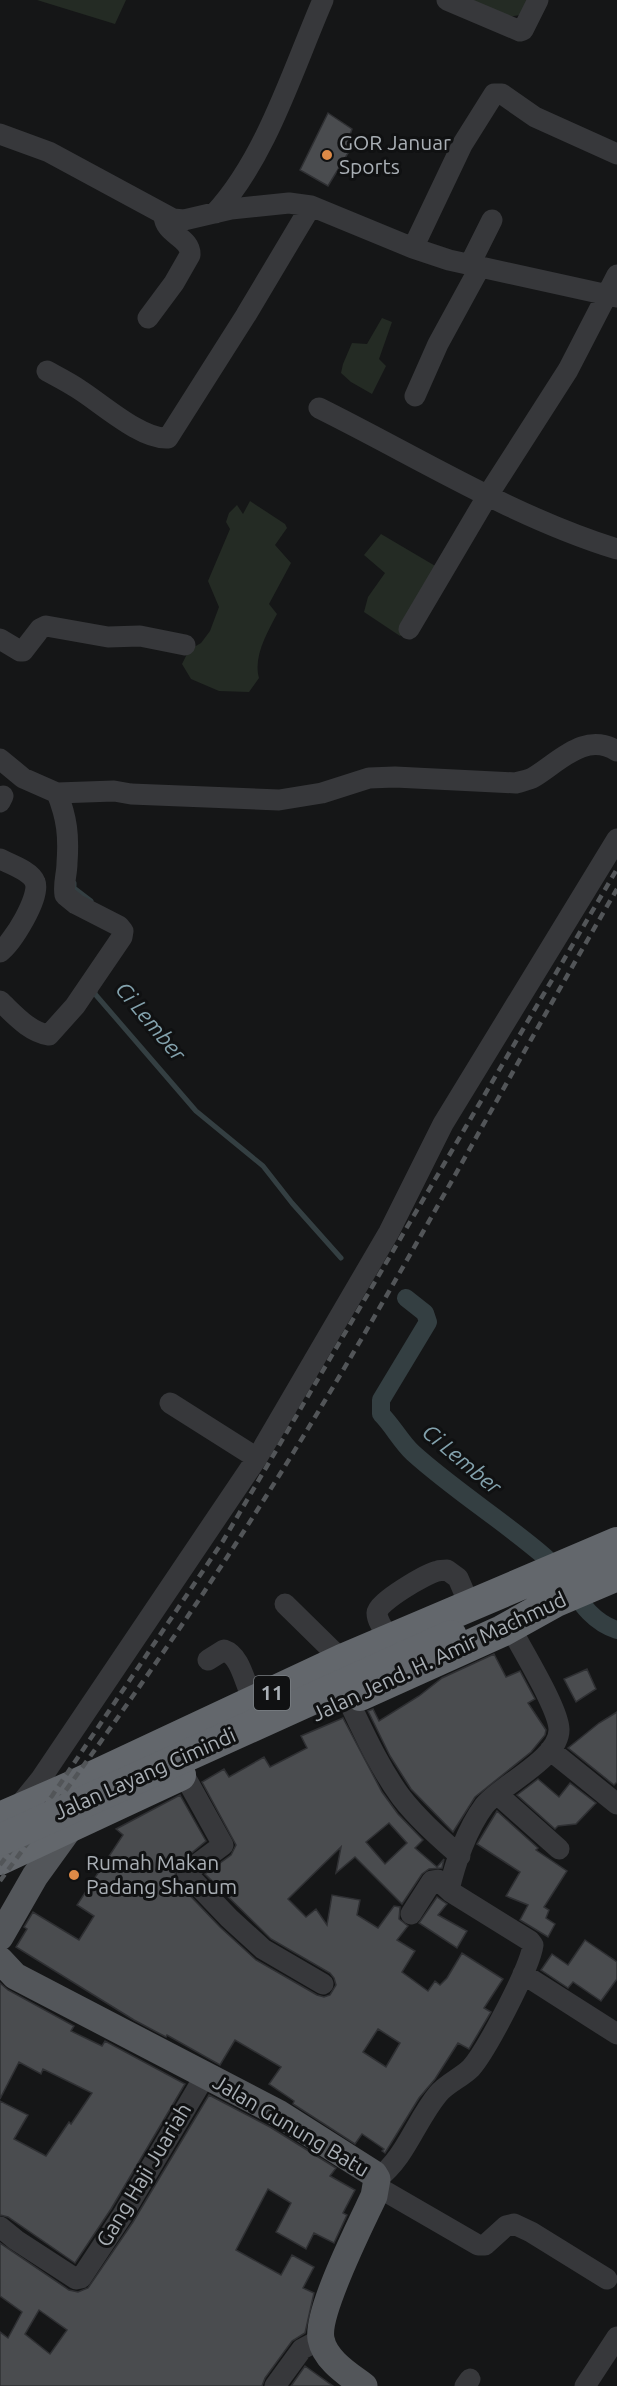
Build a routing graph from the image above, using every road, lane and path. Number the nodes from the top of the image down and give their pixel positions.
1 (322, 0) edge
2 (447, 0) edge
3 (538, 0) edge
4 (0, 134) edge
5 (617, 154) edge
6 (311, 206) junction
7 (215, 213) junction
8 (164, 216) junction
9 (492, 220) dead end
10 (413, 248) junction
11 (475, 266) junction
12 (617, 275) edge
13 (612, 296) edge
14 (148, 318) dead end
15 (47, 371) dead end
16 (415, 396) dead end
17 (319, 408) dead end
18 (488, 495) junction
19 (616, 547) edge
20 (409, 629) dead end
21 (0, 639) edge
22 (185, 645) dead end
23 (617, 751) edge
24 (0, 759) edge
25 (64, 793) junction
26 (617, 839) edge
27 (0, 859) edge
28 (0, 952) edge
29 (0, 1001) edge
30 (170, 1403) dead end
31 (257, 1458) junction
32 (617, 1543) edge
33 (617, 1575) edge
34 (564, 1582) junction
35 (285, 1604) dead end
36 (489, 1617) junction
37 (390, 1638) junction
38 (208, 1660) dead end
39 (342, 1660) junction
40 (348, 1700) junction
41 (254, 1701) junction
42 (167, 1742) junction
43 (550, 1750) junction
44 (126, 1761) junction
45 (183, 1773) junction
46 (497, 1794) junction
47 (617, 1804) edge
48 (7, 1815) edge
49 (68, 1828) junction
50 (0, 1840) edge
51 (559, 1849) dead end
52 (460, 1856) junction
53 (0, 1859) edge
54 (449, 1890) junction
55 (411, 1914) dead end
56 (0, 1937) edge
57 (0, 1960) edge
58 (523, 1974) junction
59 (323, 1984) dead end
60 (617, 2034) edge
61 (206, 2074) junction
62 (377, 2183) junction
63 (0, 2227) edge
64 (607, 2279) dead end
65 (617, 2337) edge
66 (321, 2339) junction
67 (275, 2386) edge
68 (364, 2386) edge
69 (585, 2386) edge

1 - 7 street
2 - 3 street
4 - 8 street
5 - 10 street
6 - 7 street
6 - 10 street
6 - 15 street
7 - 8 street
8 - 14 street
9 - 11 street
10 - 11 street
11 - 13 street
11 - 16 street
12 - 13 street
13 - 18 street
17 - 18 street
18 - 19 street
18 - 20 street
21 - 22 street
23 - 25 street
24 - 25 street
25 - 29 street
26 - 31 street
27 - 28 street
30 - 31 street
31 - 48 street
32 - 34 highway, Jalan Jend. H. Amir Machmud / 11
33 - 34 highway, Jalan Jend. H. Amir Machmud / 11
34 - 36 highway, Jalan Jend. H. Amir Machmud / 11
34 - 36 highway, Jalan Jend. H. Amir Machmud / 11
35 - 39 street
36 - 37 highway, Jalan Jend. H. Amir Machmud / 11
36 - 37 street
36 - 40 highway, Jalan Jend. H. Amir Machmud / 11
36 - 43 street
36 - 50 highway, Jalan Layang Cimindi / 11, bridge
37 - 39 highway, Jalan Jend. H. Amir Machmud / 11
38 - 41 street
39 - 41 highway, Jalan Jend. H. Amir Machmud / 11
40 - 45 highway, Jalan Jend. H. Amir Machmud / 11
40 - 52 street
41 - 42 highway, Jalan Jend. H. Amir Machmud / 11
42 - 44 highway, Jalan Jend. H. Amir Machmud / 11
42 - 45 highway
43 - 46 street
43 - 47 street
44 - 48 highway, Jalan Jend. H. Amir Machmud / 11
44 - 49 main road
45 - 49 highway, Jalan Jend. H. Amir Machmud / 11
45 - 59 street
46 - 51 street
46 - 52 street
49 - 53 highway, Jalan Jend. H. Amir Machmud / 11
49 - 56 main road
52 - 54 street
54 - 55 street
54 - 58 street
57 - 61 main road, Jalan Gunung Batu
58 - 60 street
58 - 62 street
61 - 62 main road, Jalan Gunung Batu
61 - 63 street, Gang Haji Juariah
62 - 64 street
62 - 66 main road, Jalan Gunung Batu
65 - 69 street
66 - 67 street
66 - 68 main road

